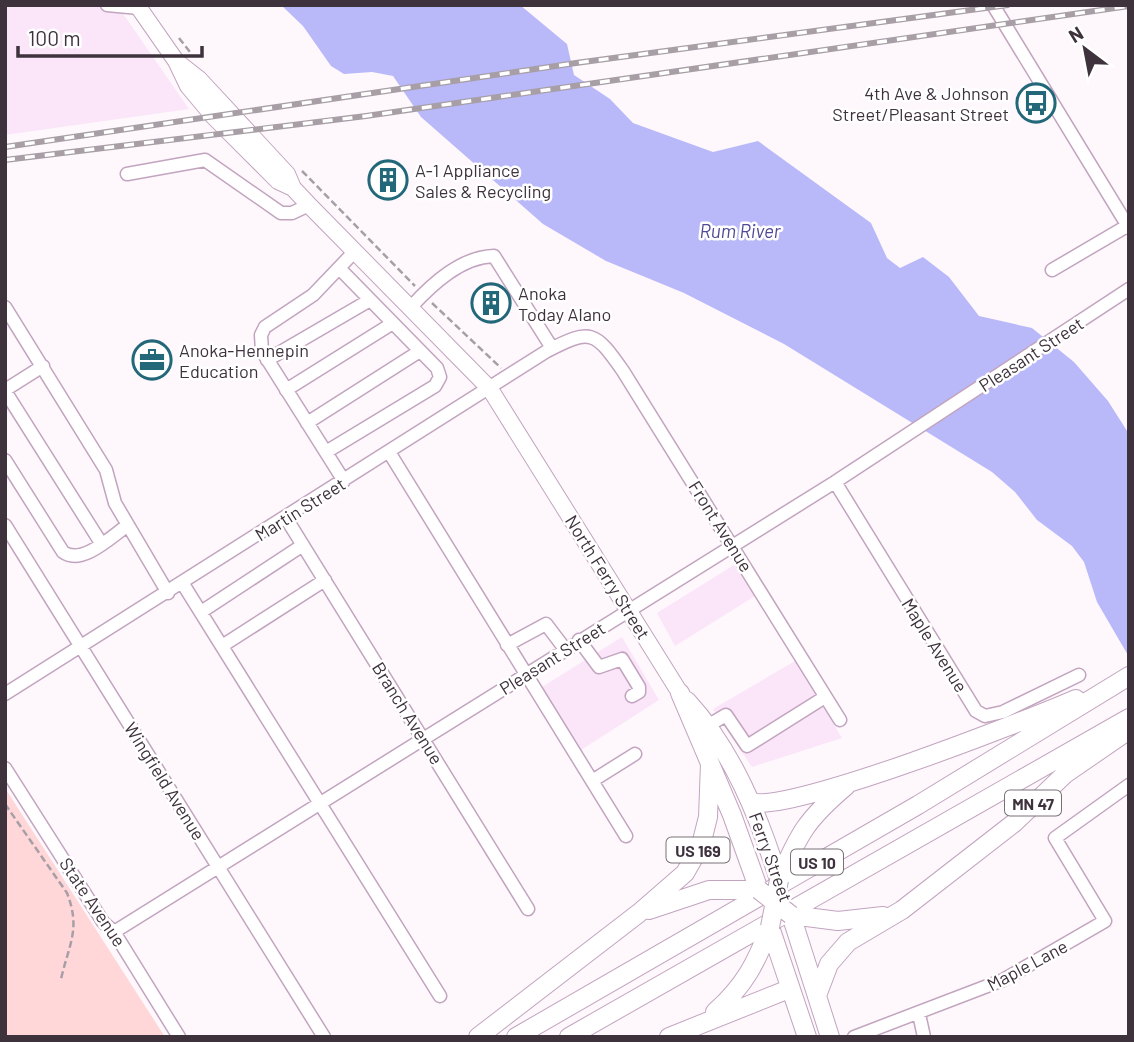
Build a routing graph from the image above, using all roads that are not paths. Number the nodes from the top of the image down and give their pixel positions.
1 (107, 5) edge
2 (993, 5) edge
3 (138, 7) edge
4 (127, 174) dead end
5 (309, 205) junction
6 (1128, 227) edge
7 (355, 251) junction
8 (339, 268) junction
9 (1052, 270) dead end
10 (1129, 289) edge
11 (370, 300) junction
12 (5, 307) edge
13 (411, 307) junction
14 (393, 323) junction
15 (597, 337) joint
16 (552, 348) junction
17 (420, 351) junction
18 (267, 360) junction
19 (43, 366) junction
20 (490, 389) junction
21 (286, 390) junction
22 (5, 391) edge
23 (307, 423) junction
24 (326, 452) junction
25 (389, 452) junction
26 (5, 460) edge
27 (344, 481) junction
28 (835, 482) junction
29 (286, 518) junction
30 (5, 525) edge
31 (128, 525) junction
32 (101, 543) junction
33 (303, 545) junction
34 (733, 545) junction
35 (325, 580) junction
36 (183, 584) junction
37 (168, 593) junction
38 (629, 609) junction
39 (201, 612) junction
40 (579, 640) junction
41 (507, 645) junction
42 (222, 646) junction
43 (81, 648) junction
44 (565, 649) junction
45 (525, 674) junction
46 (1079, 675) dead end
47 (1122, 681) edge
48 (680, 693) junction
49 (5, 694) edge
50 (632, 696) dead end
51 (825, 697) junction
52 (1129, 718) edge
53 (840, 720) dead end
54 (709, 725) junction
55 (1129, 730) edge
56 (424, 739) junction
57 (635, 754) dead end
58 (710, 763) junction
59 (5, 768) edge
60 (592, 781) junction
61 (851, 781) junction
62 (1129, 785) edge
63 (751, 802) junction
64 (321, 803) junction
65 (626, 836) dead end
66 (219, 868) junction
67 (779, 880) junction
68 (759, 890) junction
69 (775, 902) junction
70 (528, 909) dead end
71 (902, 910) junction
72 (639, 913) junction
73 (791, 915) junction
74 (771, 927) junction
75 (114, 932) junction
76 (789, 989) junction
77 (818, 993) junction
78 (440, 996) dead end
79 (919, 1014) junction
80 (708, 1019) junction
81 (179, 1037) edge
82 (324, 1037) edge
83 (478, 1037) edge
84 (516, 1037) edge
85 (569, 1037) edge
86 (669, 1037) edge
87 (807, 1037) edge
88 (830, 1037) edge
89 (853, 1037) edge
90 (924, 1037) edge

1 - 3 street
2 - 6 street
3 - 5 main road, North Ferry Street
4 - 5 street
5 - 7 main road, North Ferry Street
6 - 9 street
7 - 8 street
7 - 13 main road, North Ferry Street
8 - 11 street
8 - 18 street
10 - 28 street, Pleasant Street
11 - 14 street
11 - 18 street
12 - 19 street
13 - 16 street
13 - 20 main road, North Ferry Street
14 - 17 street
14 - 21 street
15 - 16 street, Martin Street
15 - 34 street, Front Avenue
16 - 20 street, Martin Street
17 - 23 street
17 - 24 street
18 - 21 street
19 - 22 street
19 - 31 street
20 - 25 street, Martin Street
20 - 38 main road, North Ferry Street
21 - 23 street
22 - 32 street
23 - 24 street
24 - 27 street
25 - 27 street, Martin Street
25 - 41 street
26 - 32 street
27 - 29 street, Martin Street
28 - 34 street, Pleasant Street
28 - 46 street, Maple Avenue
29 - 33 street, Branch Avenue
29 - 36 street, Martin Street
30 - 43 street, Wingfield Avenue
31 - 32 street
31 - 37 street
33 - 35 street, Branch Avenue
33 - 39 street
34 - 38 street, Pleasant Street
34 - 51 street, Front Avenue
35 - 42 street
35 - 56 street, Branch Avenue
36 - 37 street, Martin Street
36 - 39 street
37 - 43 street, Martin Street
38 - 40 street, Pleasant Street
38 - 48 main road, North Ferry Street
39 - 42 street
40 - 44 street, Pleasant Street
40 - 50 street
41 - 44 street
41 - 45 street
42 - 64 street
43 - 49 street, Martin Street
43 - 66 street, Wingfield Avenue
44 - 45 street, Pleasant Street
45 - 56 street, Pleasant Street
45 - 60 street
47 - 61 highway
47 - 84 highway, US 10
48 - 54 highway, Ferry Street
48 - 58 highway, North Ferry Street / US 169
51 - 53 street, Front Avenue
51 - 54 street
52 - 85 highway, US 10
54 - 63 highway, Ferry Street
55 - 71 highway, MN 47
56 - 64 street, Pleasant Street
56 - 70 street, Branch Avenue
57 - 60 street
58 - 68 highway, North Ferry Street / US 169
58 - 72 highway, US 169
59 - 75 street, State Avenue
60 - 65 street
61 - 63 highway
61 - 67 highway
62 - 79 street, Maple Lane
63 - 67 highway, Ferry Street
64 - 66 street, Pleasant Street
64 - 78 street
66 - 75 street, Pleasant Street
66 - 82 street, Wingfield Avenue
67 - 69 highway, bridge
67 - 73 highway, Ferry Street, bridge
68 - 69 highway, bridge
68 - 72 highway
68 - 74 highway, North Ferry Street / US 169, bridge
69 - 73 highway, bridge
69 - 74 highway, bridge
71 - 73 highway
71 - 77 highway, MN 47
72 - 83 highway, US 169
73 - 77 highway, Ferry Street
74 - 76 highway, North Ferry Street / US 169
74 - 80 highway
75 - 81 street, State Avenue
76 - 80 highway
76 - 87 highway, North Ferry Street / US 169
77 - 88 highway, Ferry Street
79 - 89 street, Maple Lane
79 - 90 street
80 - 86 highway

